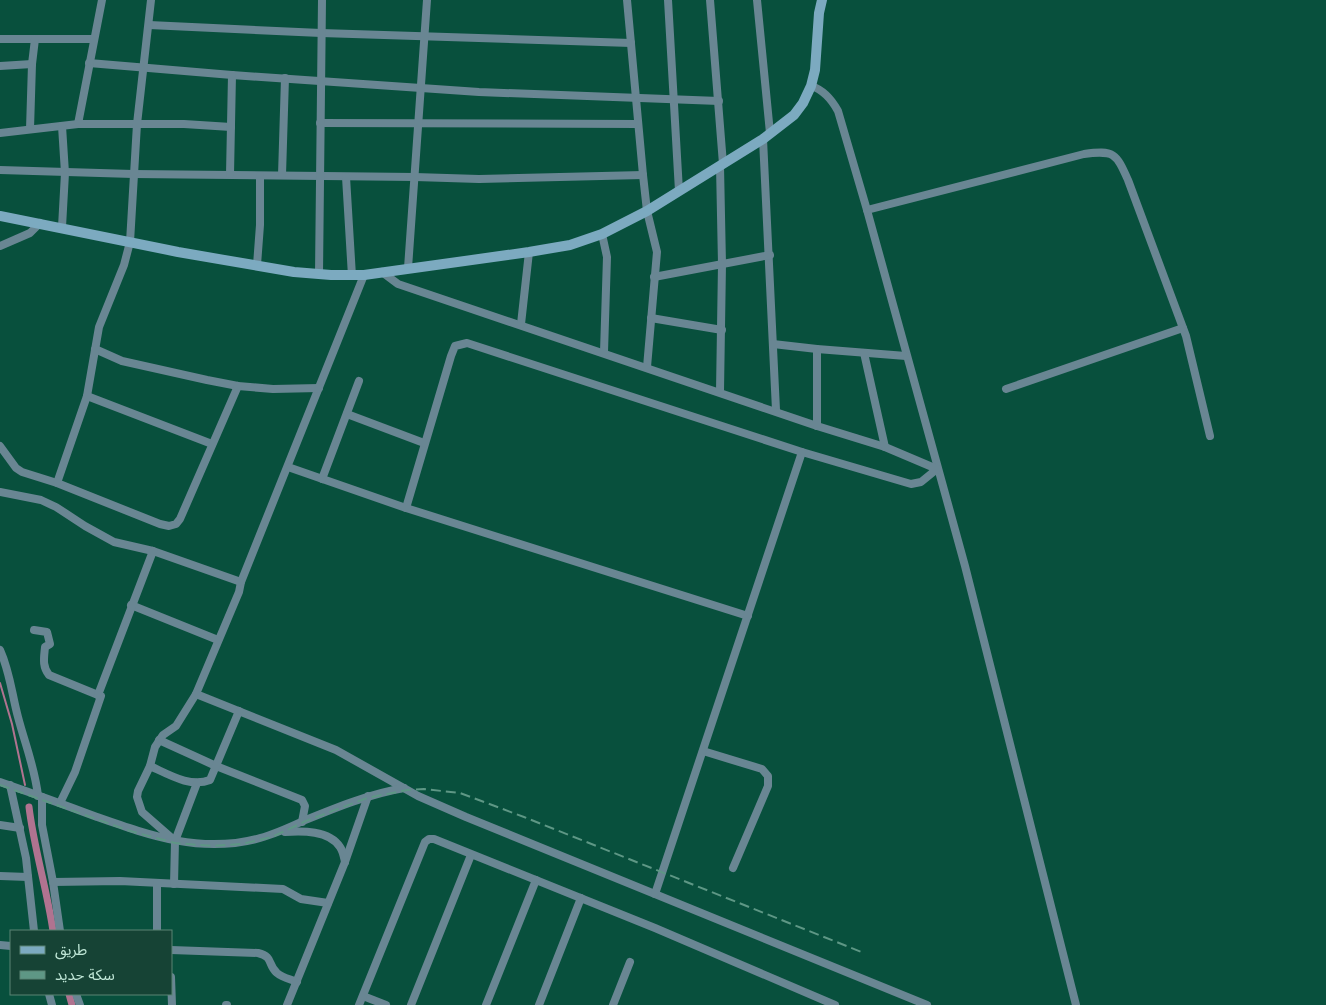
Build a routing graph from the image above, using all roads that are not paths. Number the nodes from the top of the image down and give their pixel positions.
1 (102, 0) edge
2 (151, 0) edge
3 (322, 0) edge
4 (427, 0) edge
5 (627, 0) edge
6 (668, 0) edge
7 (710, 0) edge
8 (757, 0) edge
9 (822, 0) edge
10 (149, 25) junction
11 (321, 33) junction
12 (424, 36) junction
13 (0, 39) edge
14 (35, 39) junction
15 (94, 39) junction
16 (631, 43) junction
17 (90, 63) junction
18 (32, 64) junction
19 (0, 66) edge
20 (144, 68) junction
21 (232, 76) junction
22 (285, 78) junction
23 (320, 81) junction
24 (811, 86) junction
25 (421, 87) junction
26 (636, 98) junction
27 (674, 100) junction
28 (719, 101) junction
29 (418, 122) junction
30 (320, 123) junction
31 (78, 124) junction
32 (137, 124) junction
33 (638, 124) junction
34 (62, 126) junction
35 (231, 126) junction
36 (30, 129) junction
37 (0, 132) edge
38 (767, 136) junction
39 (722, 165) junction
40 (0, 170) edge
41 (64, 173) junction
42 (133, 174) junction
43 (230, 174) junction
44 (282, 175) junction
45 (643, 175) junction
46 (260, 176) junction
47 (320, 176) junction
48 (346, 177) junction
49 (415, 177) junction
50 (679, 191) junction
51 (867, 210) junction
52 (648, 211) junction
53 (0, 216) edge
54 (40, 223) junction
55 (62, 227) junction
56 (602, 234) junction
57 (130, 242) junction
58 (0, 246) edge
59 (529, 252) junction
60 (770, 255) junction
61 (722, 264) junction
62 (256, 265) junction
63 (408, 268) junction
64 (382, 272) junction
65 (319, 274) junction
66 (364, 275) junction
67 (352, 276) junction
68 (654, 277) junction
69 (651, 318) junction
70 (521, 324) junction
71 (1183, 328) junction
72 (722, 330) junction
73 (773, 344) junction
74 (95, 349) junction
75 (817, 349) junction
76 (604, 352) junction
77 (864, 354) junction
78 (906, 356) junction
79 (647, 367) junction
80 (359, 381) dead end
81 (238, 386) junction
82 (319, 388) junction
83 (1006, 389) dead end
84 (720, 392) junction
85 (87, 396) junction
86 (776, 410) junction
87 (347, 414) junction
88 (818, 426) junction
89 (1210, 436) dead end
90 (212, 444) junction
91 (424, 444) junction
92 (0, 446) edge
93 (885, 447) junction
94 (802, 452) junction
95 (288, 467) junction
96 (938, 469) junction
97 (322, 479) junction
98 (57, 482) junction
99 (0, 492) edge
100 (406, 508) junction
101 (152, 551) junction
102 (241, 582) junction
103 (131, 605) junction
104 (748, 616) junction
105 (34, 630) dead end
106 (218, 640) junction
107 (0, 650) edge
108 (196, 694) junction
109 (98, 695) junction
110 (239, 711) junction
111 (159, 740) junction
112 (703, 751) junction
113 (150, 766) junction
114 (216, 766) junction
115 (0, 782) edge
116 (197, 783) junction
117 (10, 785) junction
118 (404, 788) junction
119 (40, 796) junction
120 (368, 796) junction
121 (60, 803) junction
122 (302, 822) junction
123 (0, 825) edge
124 (20, 828) junction
125 (280, 832) junction
126 (175, 841) junction
127 (471, 855) junction
128 (345, 862) junction
129 (733, 868) dead end
130 (0, 876) edge
131 (28, 877) junction
132 (536, 880) junction
133 (53, 882) junction
134 (157, 883) junction
135 (174, 884) junction
136 (654, 894) junction
137 (581, 898) junction
138 (328, 903) junction
139 (34, 930) edge
140 (60, 930) edge
141 (157, 930) edge
142 (172, 950) edge
143 (630, 962) dead end
144 (297, 982) junction
145 (363, 996) junction
146 (914, 1003) edge
147 (288, 1005) edge
148 (359, 1005) edge
149 (386, 1005) edge
150 (411, 1005) edge
151 (486, 1005) edge
152 (539, 1005) edge
153 (613, 1005) edge
154 (835, 1005) edge
155 (927, 1005) edge
156 (1076, 1005) edge

1 - 15 street
2 - 10 street
3 - 11 street
4 - 12 street
5 - 16 street
6 - 27 street
7 - 28 street
8 - 38 street
9 - 24 street
10 - 11 street
10 - 20 street
11 - 12 street
11 - 23 street
12 - 16 street
12 - 25 street
13 - 14 street
14 - 15 street
14 - 18 street
15 - 17 street
16 - 26 street
17 - 20 street
17 - 31 street
18 - 19 street
18 - 36 street
20 - 21 street
20 - 32 street
21 - 22 street
21 - 35 street
22 - 23 street
22 - 44 street
23 - 25 street
23 - 30 street
24 - 38 street
24 - 51 street
25 - 26 street
25 - 29 street
26 - 27 street
26 - 33 street
27 - 28 street
27 - 50 street
28 - 39 street
29 - 30 street
29 - 33 street
29 - 49 street
30 - 47 street
31 - 32 street
31 - 34 street
32 - 35 street
32 - 42 street
33 - 45 street
34 - 36 street
34 - 41 street
35 - 43 street
36 - 37 street
38 - 39 street
38 - 60 street
39 - 50 street
39 - 61 street
40 - 41 street
41 - 42 street
41 - 55 street
42 - 43 street
42 - 57 street
43 - 46 street
44 - 46 street
44 - 47 street
45 - 49 street
45 - 52 street
46 - 62 street
47 - 48 street
47 - 65 street
48 - 49 street
48 - 67 street
49 - 63 street
50 - 52 street
51 - 71 street
51 - 78 street
52 - 56 street
52 - 68 street
53 - 54 street
54 - 55 street
54 - 58 street
55 - 57 street
56 - 59 street
56 - 76 street
57 - 62 street
57 - 74 street
59 - 63 street
59 - 70 street
60 - 61 street
60 - 73 street
61 - 68 street
61 - 72 street
62 - 65 street
63 - 64 street
64 - 66 street
64 - 70 street
65 - 67 street
66 - 67 street
66 - 82 street
68 - 69 street
69 - 72 street
69 - 79 street
70 - 76 street
71 - 83 street
71 - 89 street
72 - 84 street
73 - 75 street
73 - 86 street
74 - 81 street
74 - 85 street
75 - 77 street
75 - 88 street
76 - 79 street
77 - 78 street
77 - 93 street
78 - 96 street
79 - 84 street
80 - 87 street
81 - 82 street
81 - 90 street
82 - 95 street
84 - 86 street
85 - 90 street
85 - 98 street
86 - 88 street
87 - 91 street
87 - 97 street
88 - 93 street
90 - 98 street
91 - 94 street
91 - 100 street
92 - 98 street
93 - 96 street
94 - 96 street
94 - 104 street
95 - 97 street
95 - 102 street
96 - 156 street
97 - 100 street
99 - 101 street
100 - 104 street
101 - 102 street
101 - 103 street
102 - 106 street
103 - 106 street
103 - 109 street
104 - 112 street
105 - 109 street
106 - 108 street
107 - 119 street
108 - 110 street
108 - 111 street
109 - 121 street
110 - 114 street
110 - 118 street
111 - 113 street
111 - 114 street
112 - 129 street
112 - 136 street
113 - 116 street
113 - 126 street
114 - 116 street
114 - 122 street
115 - 117 street
116 - 126 street
117 - 119 street
117 - 124 street
118 - 120 street
118 - 136 street
119 - 121 street
119 - 133 street
120 - 122 street
120 - 128 street
121 - 126 street
122 - 125 street
123 - 124 street
124 - 131 street
125 - 126 street
125 - 128 street
126 - 135 street
127 - 132 street
127 - 145 street
127 - 150 street
128 - 138 street
130 - 131 street
131 - 139 street
132 - 137 street
132 - 151 street
133 - 134 street
133 - 140 street
134 - 135 street
134 - 141 street
135 - 138 street
136 - 146 street
137 - 152 street
137 - 154 street
138 - 144 street
142 - 144 street
143 - 153 street
144 - 147 street
145 - 148 street
145 - 149 street
146 - 155 street

